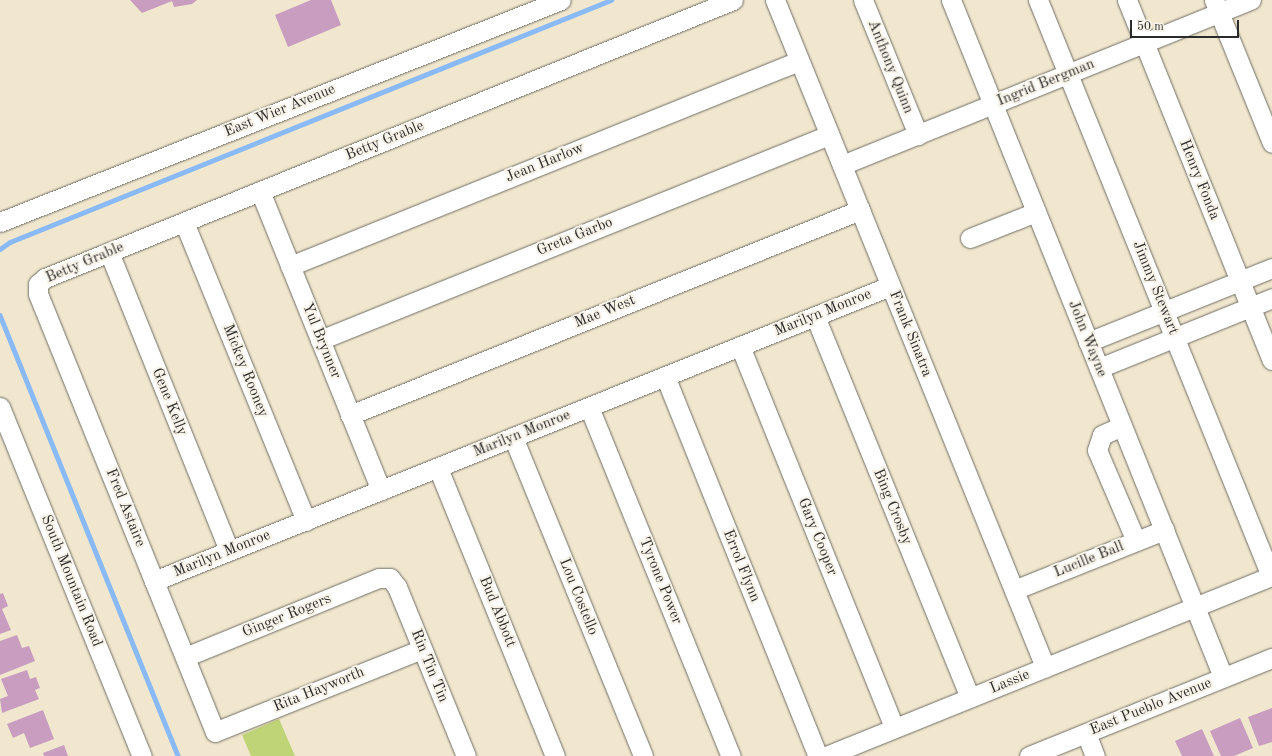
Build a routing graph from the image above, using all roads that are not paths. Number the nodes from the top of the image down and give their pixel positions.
1 (561, 0) edge
2 (733, 0) edge
3 (774, 0) edge
4 (863, 0) edge
5 (951, 0) edge
6 (1038, 0) edge
7 (1127, 0) edge
8 (1251, 0) edge
9 (1217, 6) edge
10 (1144, 43) junction
11 (799, 60) junction
12 (1068, 74) junction
13 (993, 104) junction
14 (829, 135) junction
15 (918, 135) junction
16 (1272, 143) edge
17 (842, 165) junction
18 (260, 191) junction
19 (860, 210) junction
20 (1036, 212) junction
21 (0, 222) edge
22 (184, 222) junction
23 (970, 238) dead end
24 (109, 252) junction
25 (290, 266) junction
26 (1272, 268) edge
27 (1240, 281) junction
28 (38, 284) joint
29 (890, 286) junction
30 (1272, 298) edge
31 (1251, 307) junction
32 (1164, 311) junction
33 (815, 316) junction
34 (1175, 337) junction
35 (320, 340) junction
36 (1088, 342) junction
37 (740, 346) junction
38 (1272, 360) edge
39 (1099, 368) junction
40 (665, 376) junction
41 (0, 407) edge
42 (589, 407) junction
43 (350, 415) junction
44 (1122, 426) junction
45 (513, 437) junction
46 (438, 468) junction
47 (381, 490) junction
48 (306, 521) junction
49 (1164, 530) junction
50 (1136, 541) junction
51 (229, 551) junction
52 (1272, 576) edge
53 (390, 578) joint
54 (154, 581) junction
55 (1014, 590) junction
56 (1195, 607) junction
57 (422, 649) junction
58 (185, 657) junction
59 (1272, 658) edge
60 (1045, 667) junction
61 (1223, 677) junction
62 (970, 698) junction
63 (894, 728) junction
64 (215, 732) joint
65 (1086, 733) junction
66 (142, 756) edge
67 (466, 756) edge
68 (555, 756) edge
69 (643, 756) edge
70 (731, 756) edge
71 (818, 756) edge
72 (826, 756) edge
73 (1029, 756) edge
74 (1095, 756) edge

1 - 21 street, East Wier Avenue
2 - 18 street, Betty Grable
3 - 11 street, Frank Sinatra
4 - 15 street, Anthony Quinn
5 - 13 street, John Wayne
6 - 12 street, Jimmy Stewart
7 - 10 street, Henry Fonda
8 - 9 street, Ingrid Bergman
9 - 10 street, Ingrid Bergman
9 - 16 street
10 - 12 street, Ingrid Bergman
10 - 27 street, Henry Fonda
11 - 14 street, Frank Sinatra
11 - 25 street, Jean Harlow
12 - 13 street, Ingrid Bergman
12 - 32 street, Jimmy Stewart
13 - 15 street, Ingrid Bergman
13 - 20 street, John Wayne
14 - 17 street, Frank Sinatra
14 - 35 street, Greta Garbo
15 - 17 street, Ingrid Bergman
17 - 19 street, Frank Sinatra
18 - 22 street, Betty Grable
18 - 25 street, Yul Brynner
19 - 29 street, Frank Sinatra
19 - 43 street, Mae West
20 - 23 street
20 - 36 street, John Wayne
22 - 24 street, Betty Grable
22 - 48 street, Mickey Rooney
24 - 28 street, Betty Grable
24 - 51 street, Gene Kelly
25 - 35 street, Yul Brynner
26 - 27 street
27 - 31 street, Henry Fonda
27 - 32 street
28 - 54 street, Fred Astaire
29 - 33 street, Marilyn Monroe
29 - 55 street, Frank Sinatra
30 - 31 street
31 - 34 street
31 - 38 street, Henry Fonda
32 - 34 street, Jimmy Stewart
32 - 36 street
33 - 37 street, Marilyn Monroe
33 - 62 street, Bing Crosby
34 - 39 street
34 - 52 street, Jimmy Stewart
35 - 43 street, Yul Brynner
36 - 39 street, John Wayne
37 - 40 street, Marilyn Monroe
37 - 63 street, Gary Cooper
39 - 44 street, John Wayne
40 - 42 street, Marilyn Monroe
40 - 71 street, Errol Flynn
41 - 66 street, South Mountain Road
42 - 45 street, Marilyn Monroe
42 - 70 street, Tyrone Power
43 - 47 street, Yul Brynner
44 - 49 street, John Wayne
44 - 50 street
45 - 46 street, Marilyn Monroe
45 - 69 street, Lou Costello
46 - 47 street, Marilyn Monroe
46 - 68 street, Bud Abbott
47 - 48 street, Marilyn Monroe
48 - 51 street, Marilyn Monroe
49 - 50 street, Lucille Ball
49 - 56 street, John Wayne
50 - 55 street, Lucille Ball
51 - 54 street, Marilyn Monroe
52 - 56 street, Lassie
53 - 57 street, Rin Tin Tin
53 - 58 street, Ginger Rogers
54 - 58 street, Fred Astaire
55 - 60 street, Frank Sinatra
56 - 60 street, Lassie
56 - 61 street, John Wayne
57 - 64 street, Rita Hayworth
57 - 67 street, Rin Tin Tin
58 - 64 street, Fred Astaire
59 - 61 street, East Pueblo Avenue
60 - 62 street, Lassie
61 - 65 street, East Pueblo Avenue
62 - 63 street, Lassie
63 - 72 street, Lassie
65 - 73 street, East Pueblo Avenue
65 - 74 street

